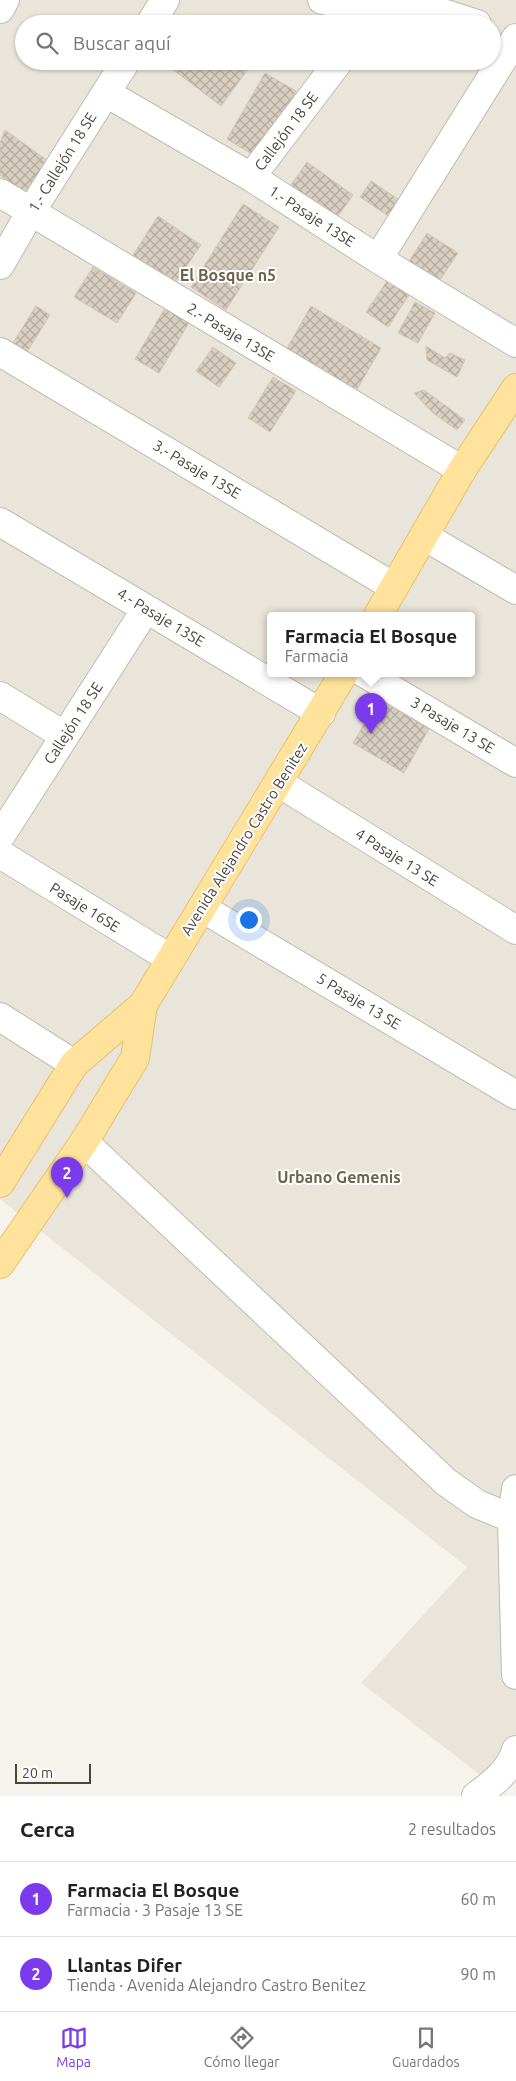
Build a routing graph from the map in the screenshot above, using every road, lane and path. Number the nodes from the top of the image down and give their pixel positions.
1 (6, 0) edge
2 (165, 0) edge
3 (322, 0) edge
4 (0, 9) edge
5 (376, 11) edge
6 (156, 15) edge
7 (449, 15) edge
8 (501, 32) edge
9 (516, 38) edge
10 (501, 62) edge
11 (120, 70) edge
12 (332, 70) edge
13 (496, 70) edge
14 (106, 93) junction
15 (251, 177) junction
16 (0, 194) edge
17 (30, 213) junction
18 (378, 259) junction
19 (0, 265) edge
20 (516, 343) edge
21 (0, 352) edge
22 (511, 405) edge
23 (462, 470) junction
24 (0, 522) edge
25 (424, 536) junction
26 (394, 587) junction
27 (516, 590) edge
28 (146, 609) junction
29 (380, 612) edge
30 (342, 677) edge
31 (371, 677) edge
32 (0, 696) edge
33 (321, 713) junction
34 (65, 736) junction
35 (516, 763) edge
36 (278, 783) junction
37 (0, 837) edge
38 (0, 854) edge
39 (202, 908) junction
40 (516, 930) edge
41 (171, 959) junction
42 (143, 1005) junction
43 (0, 1017) edge
44 (74, 1064) junction
45 (516, 1095) edge
46 (84, 1142) junction
47 (0, 1183) edge
48 (0, 1264) edge
49 (516, 1489) edge
50 (514, 1519) edge
51 (516, 1676) edge
52 (516, 1750) edge
53 (476, 1796) edge

1 - 4 street
2 - 6 street
3 - 5 street
5 - 7 street
8 - 9 street
9 - 10 street
11 - 14 street, 1.- Callejón 18 SE
12 - 15 street, Callejón 18 SE
13 - 18 street
14 - 15 street, 1.- Pasaje 13SE
14 - 17 street, 1.- Callejón 18 SE
15 - 18 street, 1.- Pasaje 13SE
16 - 17 street, 2.- Pasaje 13SE
17 - 19 street, 1.- Callejón 18 SE
17 - 23 street, 2.- Pasaje 13SE
18 - 20 street, 1.- Pasaje 13SE
21 - 26 street, 3.- Pasaje 13SE
22 - 23 main road
23 - 25 main road
24 - 28 street, 4.- Pasaje 13SE
25 - 26 main road
25 - 27 street
26 - 29 main road
28 - 33 street, 4.- Pasaje 13SE
28 - 34 street, Callejón 18 SE
30 - 33 main road, Avenida Alejandro Castro Benitez
31 - 35 street, 3 Pasaje 13 SE
32 - 34 street
33 - 36 main road, Avenida Alejandro Castro Benitez
34 - 37 street, Callejón 18 SE
36 - 39 main road, Avenida Alejandro Castro Benitez
36 - 40 street, 4 Pasaje 13 SE
38 - 41 street, Pasaje 16SE
39 - 41 main road, Avenida Alejandro Castro Benitez
39 - 45 street, 5 Pasaje 13 SE
41 - 42 main road, Avenida Alejandro Castro Benitez
42 - 44 main road, Avenida Alejandro Castro Benitez
42 - 46 main road, Avenida Alejandro Castro Benitez
43 - 44 street
44 - 47 main road, Avenida Alejandro Castro Benitez
46 - 48 main road, Avenida Alejandro Castro Benitez
46 - 50 street
49 - 50 street
50 - 51 street
52 - 53 street

